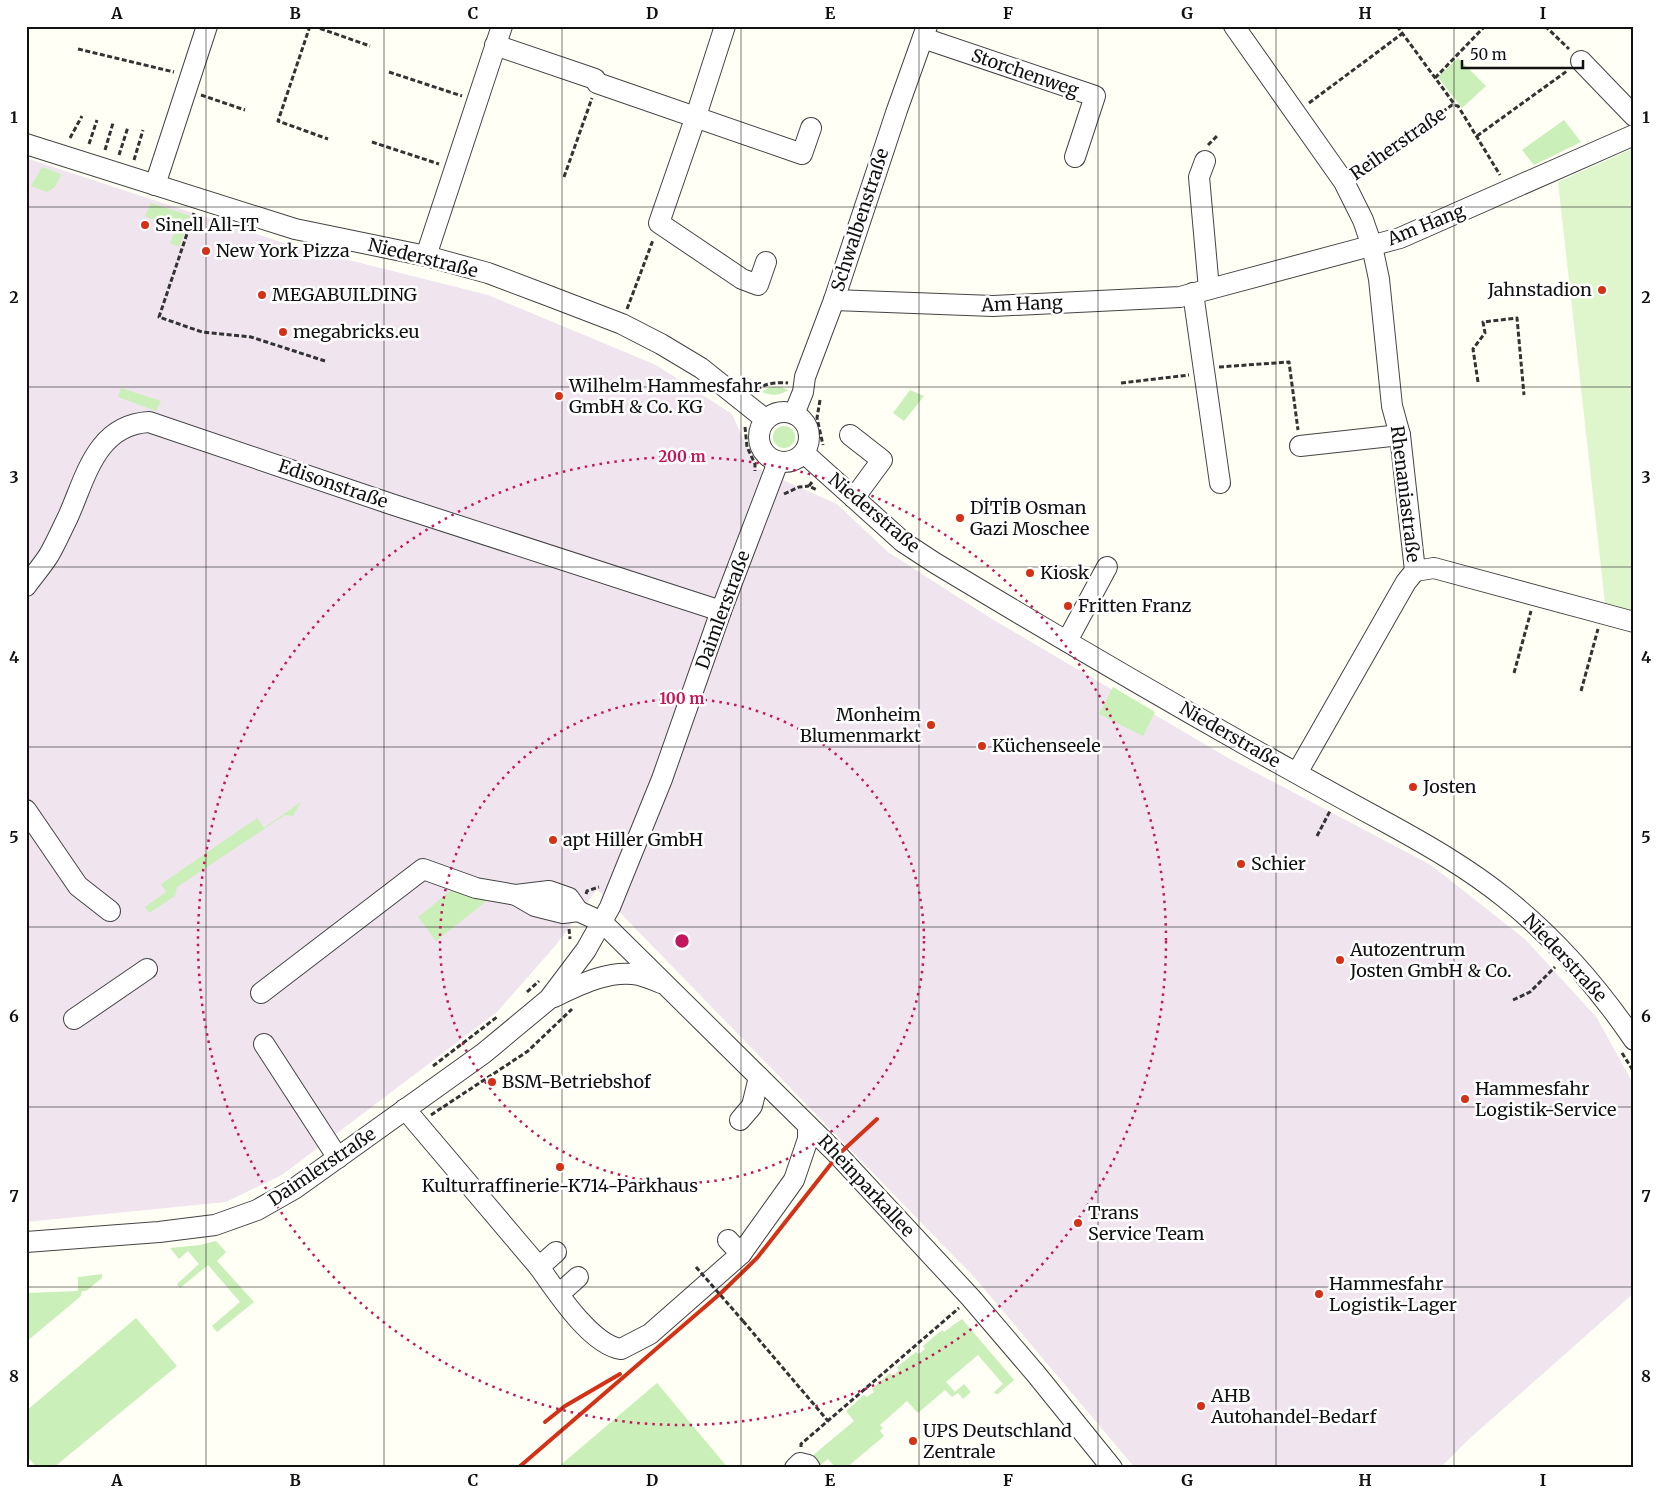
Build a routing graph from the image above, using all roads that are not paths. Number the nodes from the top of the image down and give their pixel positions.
1 (208, 26) edge
2 (502, 26) edge
3 (724, 26) edge
4 (1239, 28) edge
5 (925, 32) edge
6 (495, 45) junction
7 (1581, 61) road end
8 (696, 116) junction
9 (1634, 116) edge
10 (811, 128) dead end
11 (1634, 135) edge
12 (26, 144) edge
13 (1075, 157) dead end
14 (1205, 162) dead end
15 (155, 185) junction
16 (1372, 246) junction
17 (426, 256) junction
18 (766, 262) dead end
19 (1201, 291) junction
20 (834, 300) junction
21 (794, 414) junction
22 (766, 419) junction
23 (850, 435) dead end
24 (1400, 435) junction
25 (1300, 446) road end
26 (804, 453) junction
27 (778, 462) junction
28 (1220, 483) dead end
29 (854, 498) junction
30 (1108, 567) dead end
31 (1415, 571) junction
32 (26, 586) edge
33 (721, 611) junction
34 (1634, 622) edge
35 (1067, 641) junction
36 (1297, 773) junction
37 (26, 810) edge
38 (110, 911) dead end
39 (602, 922) junction
40 (147, 969) dead end
41 (663, 984) junction
42 (261, 993) dead end
43 (550, 999) junction
44 (74, 1019) dead end
45 (264, 1044) dead end
46 (1626, 1044) edge
47 (758, 1077) junction
48 (405, 1109) junction
49 (740, 1120) dead end
50 (808, 1126) junction
51 (338, 1158) junction
52 (26, 1242) edge
53 (556, 1252) dead end
54 (539, 1267) junction
55 (578, 1277) dead end
56 (559, 1294) junction
57 (1112, 1468) edge

1 - 15 street
2 - 6 street
3 - 8 street
4 - 16 street, Reiherstraße
5 - 13 street, Storchenweg
5 - 20 street, Schwalbenstraße
6 - 8 street
6 - 17 street
7 - 9 street
8 - 10 street
8 - 18 street
11 - 16 street, Am Hang
12 - 15 street, Niederstraße
14 - 19 street
15 - 17 street, Niederstraße
16 - 19 street, Am Hang
16 - 24 street, Rhenaniastraße
17 - 22 street, Niederstraße
19 - 20 street, Am Hang
19 - 28 street
20 - 21 street, Schwalbenstraße
21 - 22 street
21 - 26 street
22 - 27 street
23 - 29 street
24 - 25 street
24 - 31 street, Rhenaniastraße
26 - 27 street
26 - 29 street, Niederstraße
27 - 33 street, Daimlerstraße
29 - 35 street, Niederstraße
30 - 35 street
31 - 34 street
31 - 36 street, Rhenaniastraße
32 - 33 street, Edisonstraße
33 - 39 street, Daimlerstraße
35 - 36 street, Niederstraße
36 - 46 street, Niederstraße
37 - 38 street
39 - 41 street, Rheinparkallee
39 - 42 street
39 - 43 street, Daimlerstraße
40 - 44 street
41 - 43 street, Daimlerstraße
41 - 47 street, Rheinparkallee
43 - 48 street, Daimlerstraße
45 - 51 street
47 - 49 street
47 - 50 street, Rheinparkallee
48 - 51 street, Daimlerstraße
48 - 54 street
50 - 56 street
50 - 57 street, Rheinparkallee
51 - 52 street, Daimlerstraße
53 - 54 street
54 - 56 street
55 - 56 street

